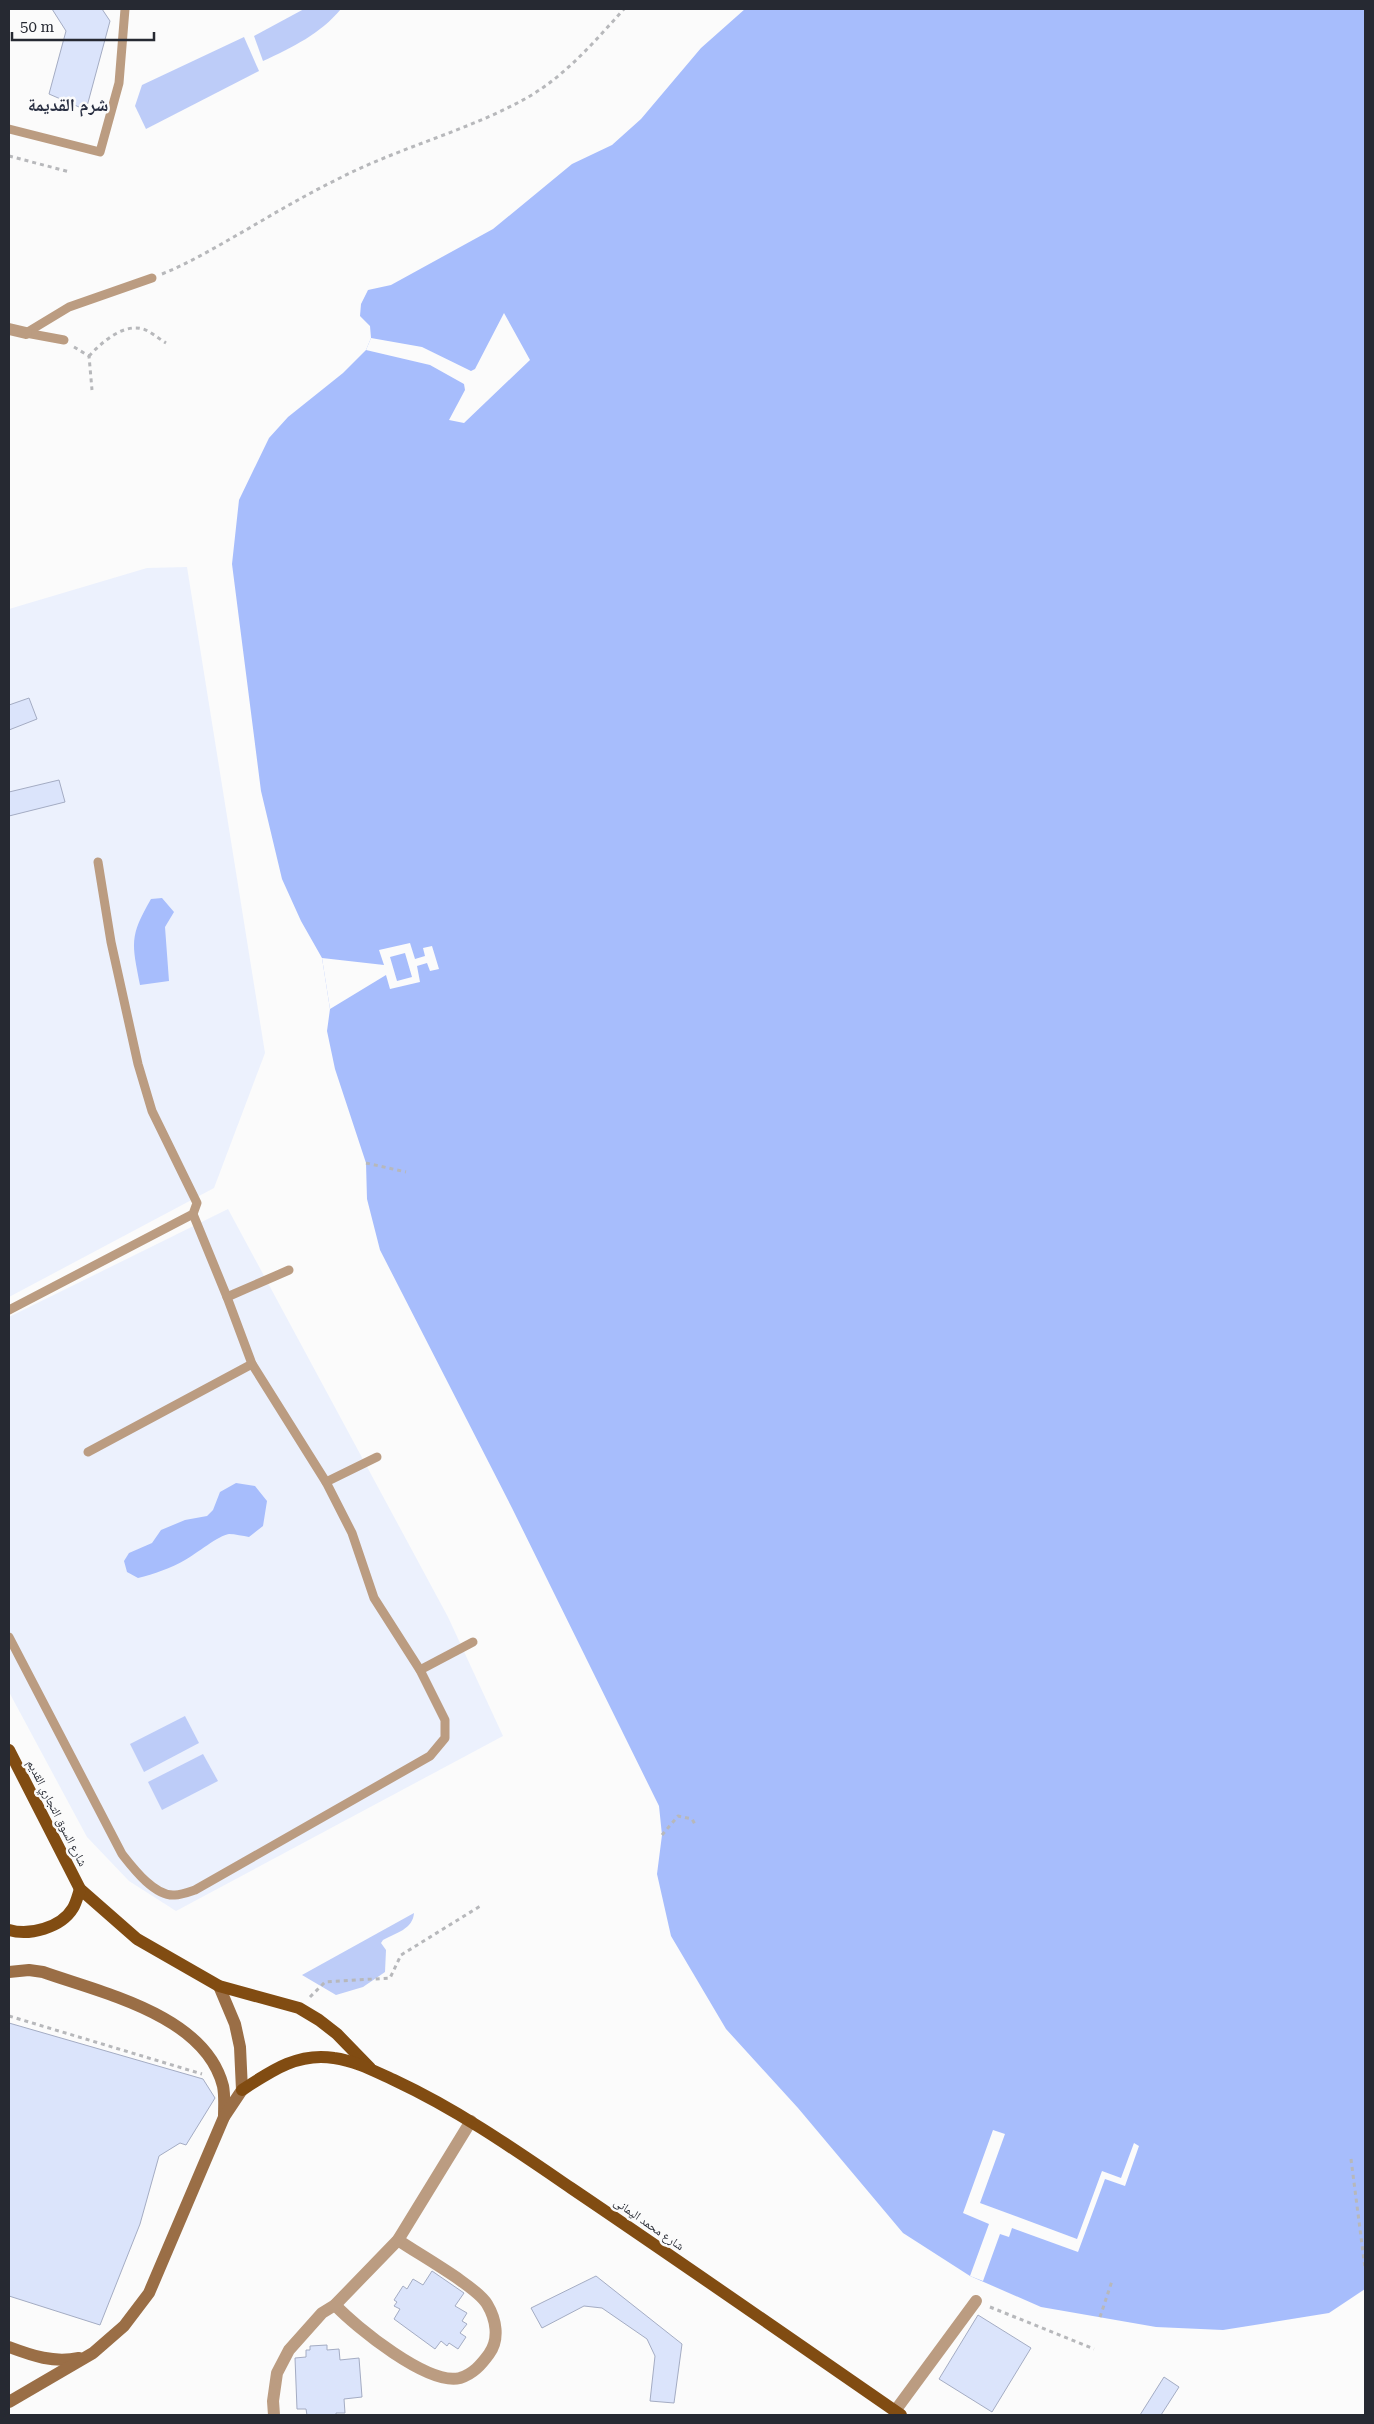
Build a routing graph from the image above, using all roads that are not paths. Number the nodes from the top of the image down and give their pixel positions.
1 (125, 9) edge
2 (9, 129) edge
3 (152, 278) road end
4 (9, 329) edge
5 (26, 333) junction
6 (64, 340) road end
7 (98, 862) dead end
8 (192, 1214) junction
9 (289, 1270) dead end
10 (227, 1297) junction
11 (9, 1310) edge
12 (252, 1364) junction
13 (88, 1452) dead end
14 (377, 1457) dead end
15 (326, 1482) junction
16 (9, 1637) edge
17 (473, 1642) dead end
18 (420, 1670) junction
19 (9, 1750) edge
20 (80, 1889) junction
21 (9, 1930) edge
22 (9, 1972) edge
23 (219, 1986) junction
24 (372, 2070) junction
25 (242, 2090) junction
26 (224, 2117) junction
27 (471, 2121) junction
28 (398, 2240) junction
29 (976, 2301) road end
30 (335, 2305) junction
31 (9, 2347) edge
32 (93, 2353) junction
33 (9, 2402) edge
34 (898, 2413) edge
35 (274, 2415) edge

1 - 2 lane
3 - 5 lane
4 - 5 street
5 - 6 lane
7 - 8 lane
8 - 10 lane
8 - 11 lane
9 - 10 lane
10 - 12 lane
12 - 13 lane
12 - 15 lane
14 - 15 lane
15 - 18 lane
16 - 18 lane
17 - 18 lane
19 - 20 main road, شارع السوق التجاري القديم
20 - 21 main road
20 - 23 main road, شارع السوق التجاري القديم
22 - 26 main road
23 - 24 main road, شارع محمد اليمانى
23 - 25 main road
24 - 25 main road, شارع محمد اليمانى
24 - 27 main road, شارع محمد اليمانى
25 - 26 main road
26 - 32 main road
27 - 28 street
27 - 34 main road, شارع محمد اليمانى
28 - 30 street
28 - 30 street
29 - 34 street
30 - 35 street
31 - 32 main road
32 - 33 main road

